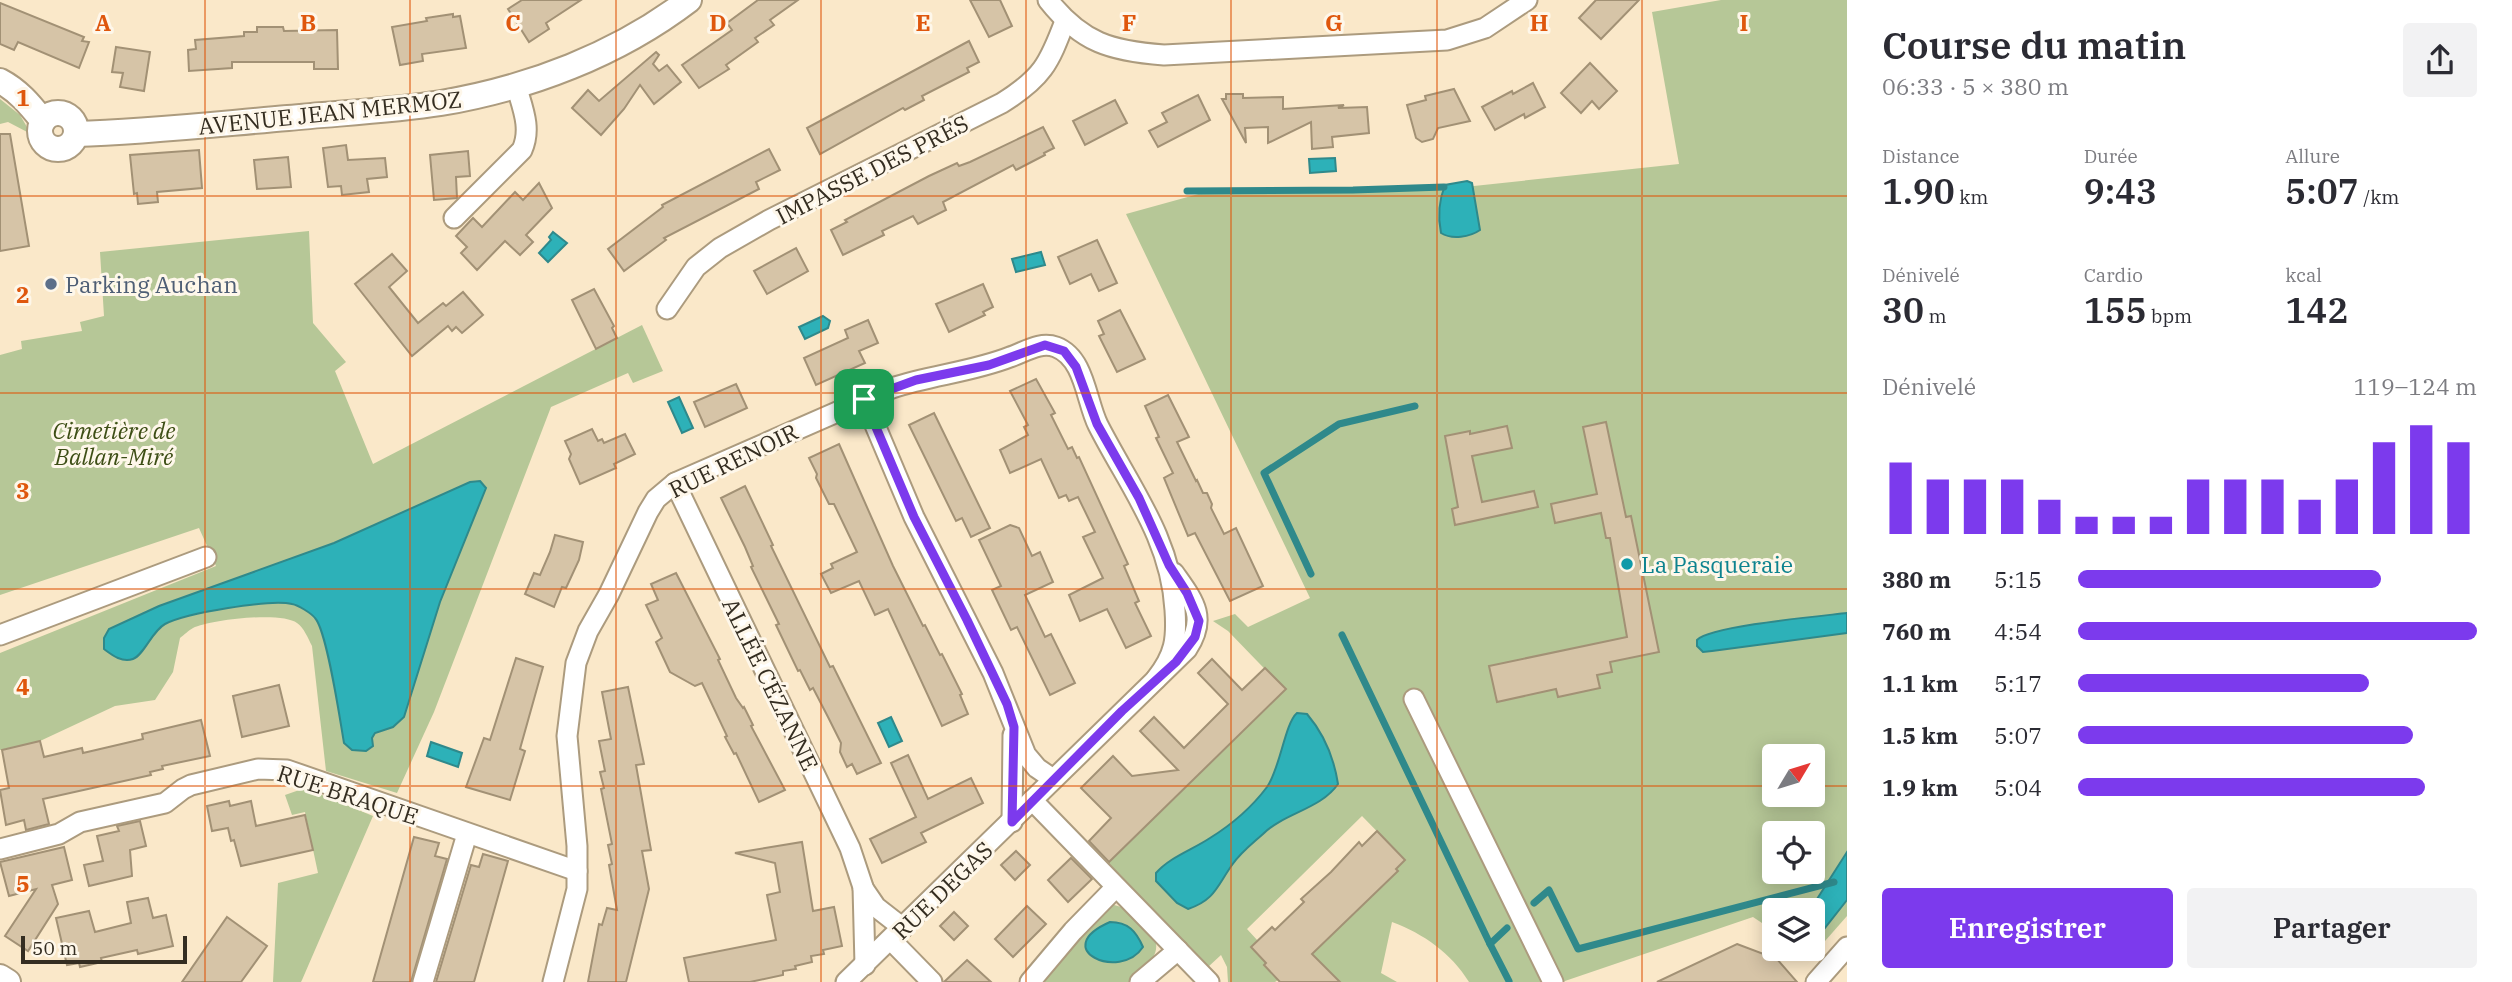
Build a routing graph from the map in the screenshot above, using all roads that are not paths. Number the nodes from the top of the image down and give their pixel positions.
1 (689, 0) edge
2 (1048, 0) edge
3 (1527, 0) edge
4 (1065, 21) junction
5 (0, 81) edge
6 (516, 85) junction
7 (454, 218) dead end
8 (667, 309) dead end
9 (864, 399) junction
10 (675, 483) junction
11 (206, 557) dead end
12 (1169, 565) junction
13 (1175, 618) joint
14 (1199, 621) joint
15 (0, 635) edge
16 (1156, 679) junction
17 (1414, 699) dead end
18 (1014, 727) junction
19 (1053, 779) junction
20 (1032, 800) junction
21 (1012, 822) junction
22 (467, 834) junction
23 (0, 849) edge
24 (577, 871) junction
25 (863, 887) junction
26 (1116, 887) junction
27 (897, 934) junction
28 (1847, 947) edge
29 (1178, 950) junction
30 (865, 965) junction
31 (0, 977) edge
32 (8, 982) edge
33 (423, 982) edge
34 (553, 982) edge
35 (846, 982) edge
36 (932, 982) edge
37 (1030, 982) edge
38 (1140, 982) edge
39 (1209, 982) edge
40 (1553, 982) edge
41 (1815, 982) edge

1 - 6 street, AVENUE JEAN MERMOZ
2 - 4 street
3 - 4 street
4 - 8 street, IMPASSE DES PRÉS
5 - 6 street, AVENUE JEAN MERMOZ
6 - 7 street
9 - 10 street, RUE RENOIR
9 - 12 street, RUE RENOIR
9 - 18 street
10 - 24 street, RUE RENOIR
10 - 25 street, ALLÉE CÉZANNE
11 - 15 street
12 - 13 street, RUE RENOIR
12 - 14 street, RUE RENOIR
13 - 16 street, RUE DEGAS
14 - 16 street, RUE DEGAS
16 - 19 street, RUE DEGAS
17 - 40 street
18 - 19 street
18 - 21 street
19 - 20 street, RUE DEGAS
20 - 21 street, RUE DEGAS
20 - 26 street
21 - 27 street, RUE DEGAS
22 - 23 street, RUE BRAQUE
22 - 24 street, RUE BRAQUE
22 - 33 street
24 - 34 street, RUE RENOIR
25 - 27 street, ALLÉE CÉZANNE
25 - 30 street, ALLÉE CÉZANNE
26 - 29 street
26 - 37 street
27 - 30 street, RUE DEGAS
27 - 36 street, ALLÉE CÉZANNE
28 - 41 street
29 - 38 street
29 - 39 street
30 - 35 street, RUE DEGAS
31 - 32 street

